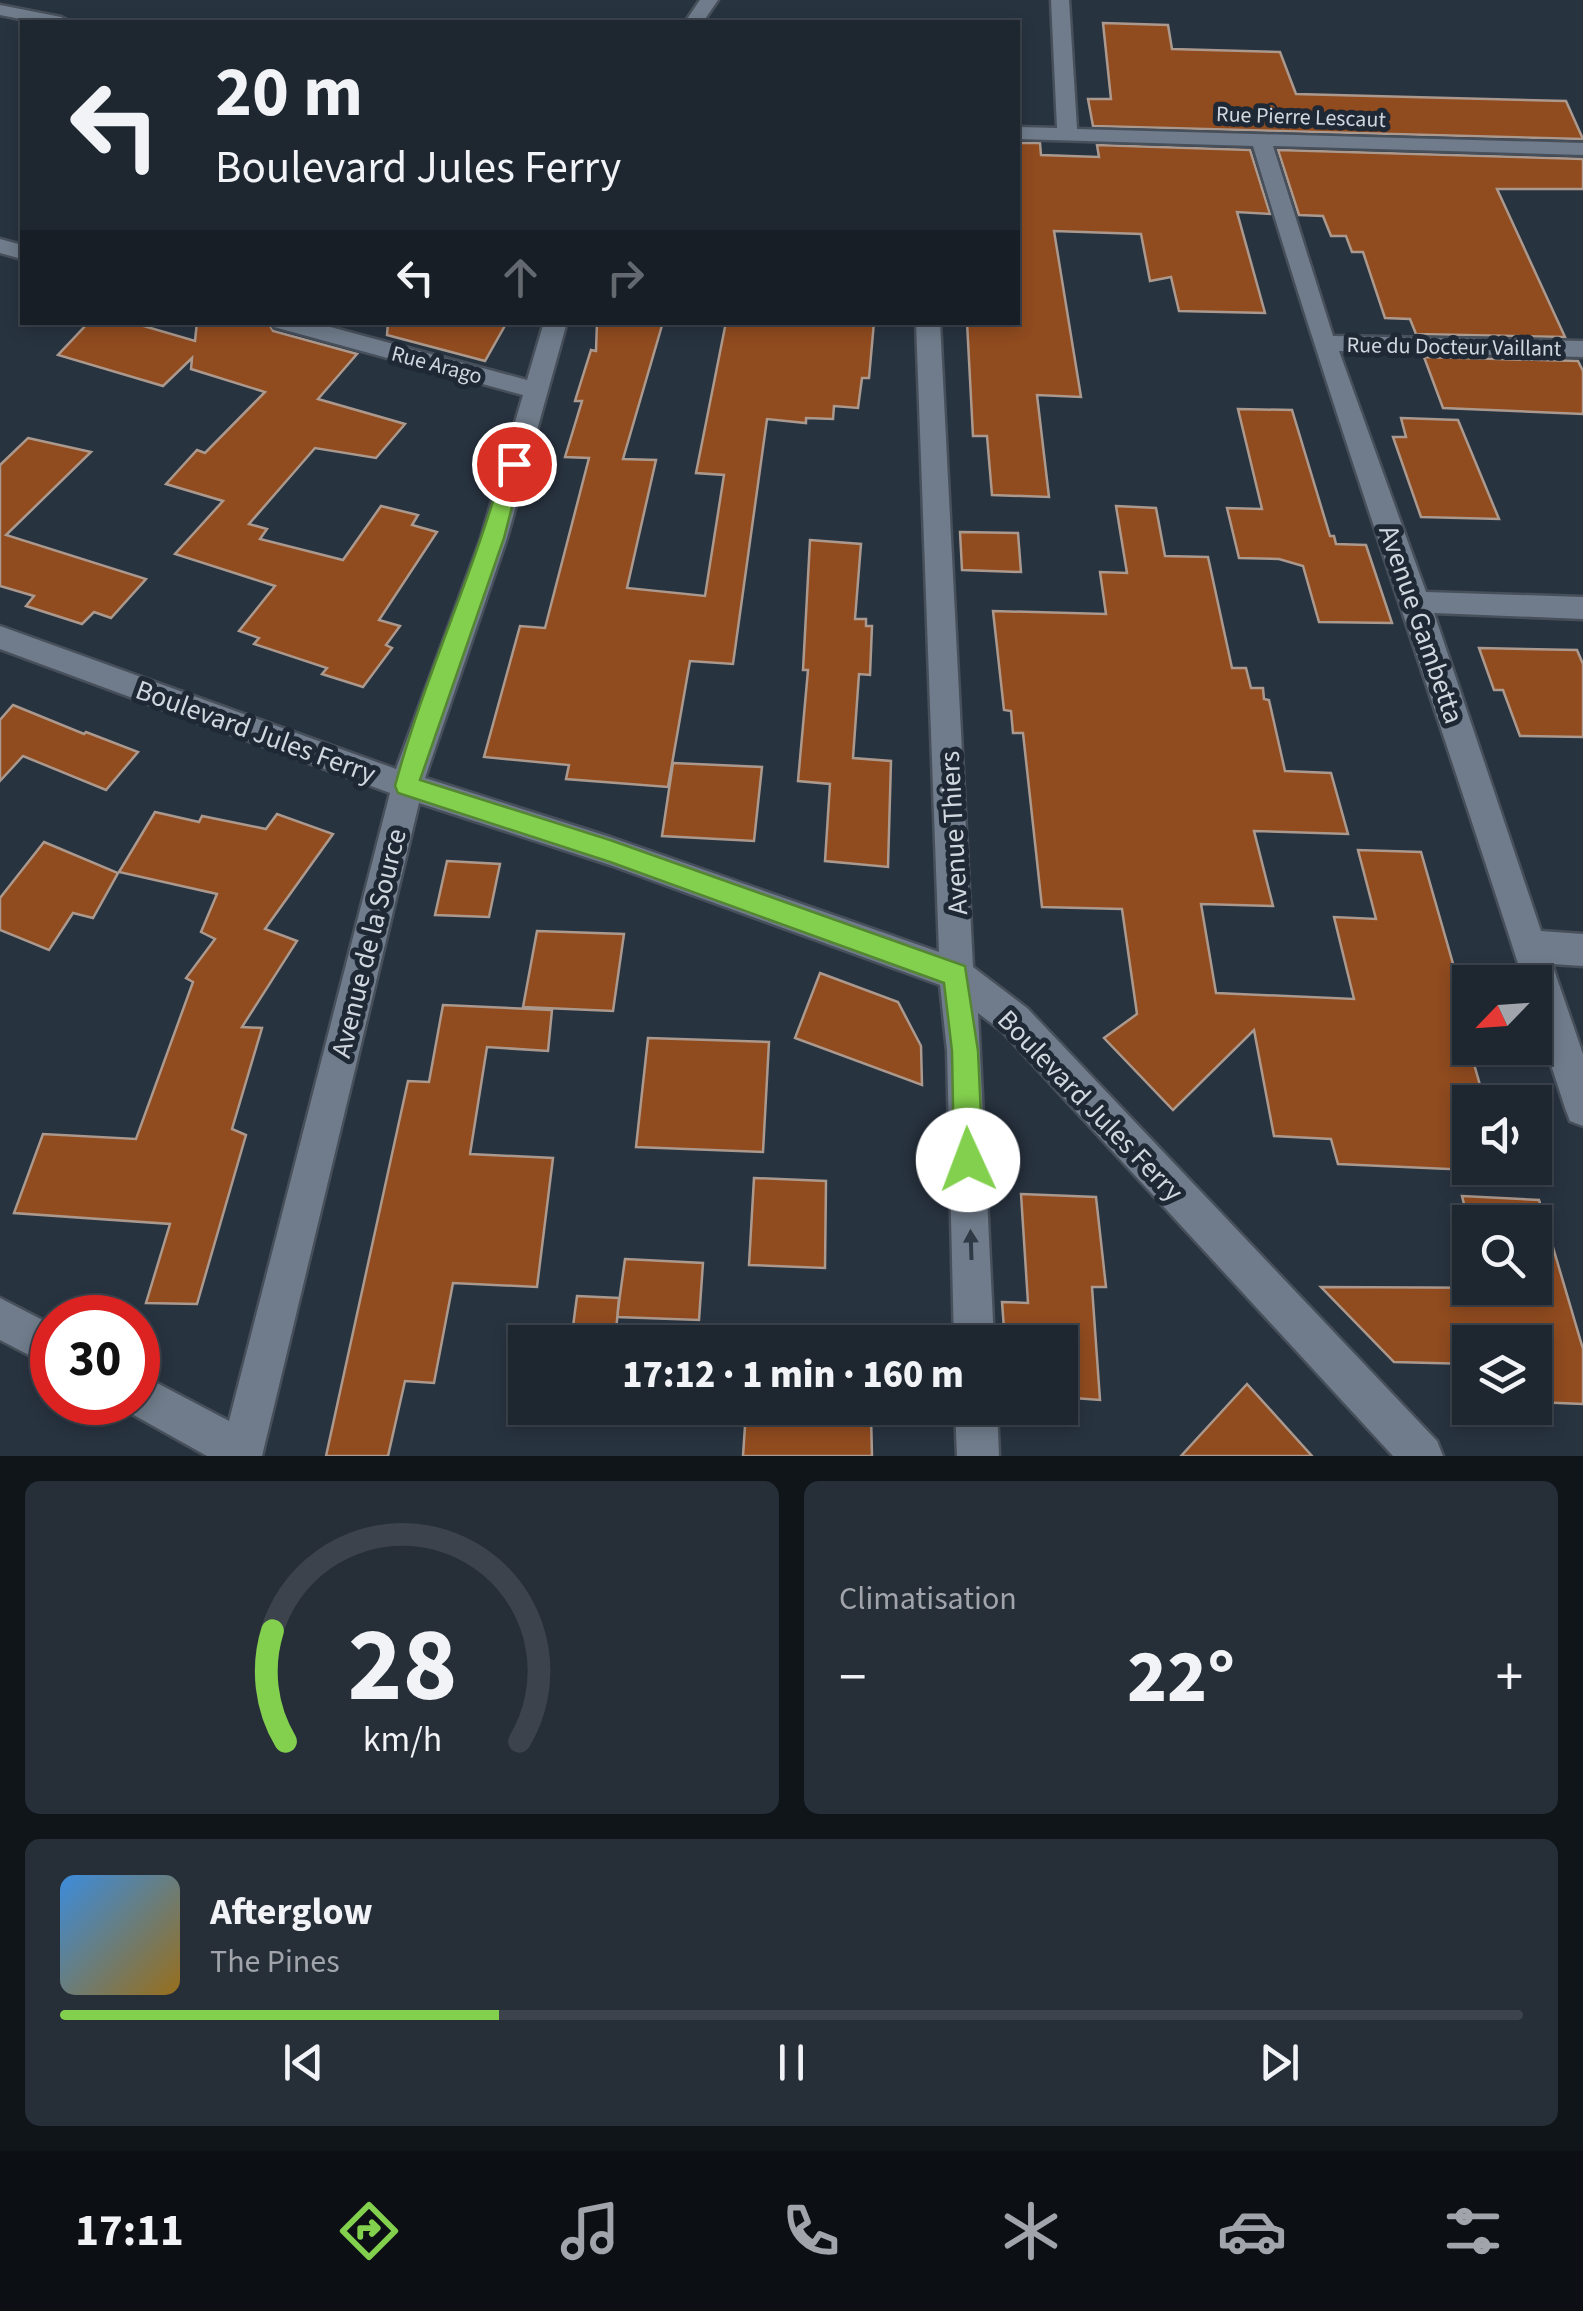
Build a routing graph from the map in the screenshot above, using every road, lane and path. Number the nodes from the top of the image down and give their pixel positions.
1 (33, 0) edge
2 (1060, 0) edge
3 (8, 12) edge
4 (50, 20) edge
5 (0, 28) edge
6 (1020, 133) edge
7 (1067, 134) junction
8 (1261, 140) junction
9 (1583, 148) edge
10 (293, 325) edge
11 (555, 325) edge
12 (928, 325) edge
13 (1324, 344) junction
14 (1583, 349) edge
15 (533, 390) junction
16 (1416, 602) junction
17 (1583, 608) edge
18 (0, 636) edge
19 (407, 786) junction
20 (1529, 946) junction
21 (1583, 950) edge
22 (956, 975) junction
23 (1583, 1108) edge
24 (0, 1318) edge
25 (973, 1325) edge
26 (30, 1335) edge
27 (160, 1407) edge
28 (977, 1425) edge
29 (241, 1454) edge
30 (978, 1456) edge
31 (1422, 1456) edge

1 - 3 street
2 - 7 street
3 - 4 street
3 - 5 street
6 - 7 street, Rue Pierre Lescaut
7 - 8 street, Rue Pierre Lescaut
8 - 9 street, Rue Pierre Lescaut
8 - 13 street, Avenue Gambetta
10 - 15 street, Rue Arago
11 - 15 street, Avenue de la Source
12 - 22 street, Avenue Thiers
13 - 14 street, Rue du Docteur Vaillant
13 - 16 street, Avenue Gambetta
15 - 19 street, Avenue de la Source
16 - 17 street
16 - 20 street, Avenue Gambetta
18 - 19 street, Boulevard Jules Ferry
19 - 22 street, Boulevard Jules Ferry
19 - 29 street, Avenue de la Source
20 - 21 street
20 - 23 street, Avenue Gambetta
25 -> 22 street, Avenue Thiers
22 - 31 street, Boulevard Jules Ferry
24 - 26 street
27 - 29 street
28 - 30 street

